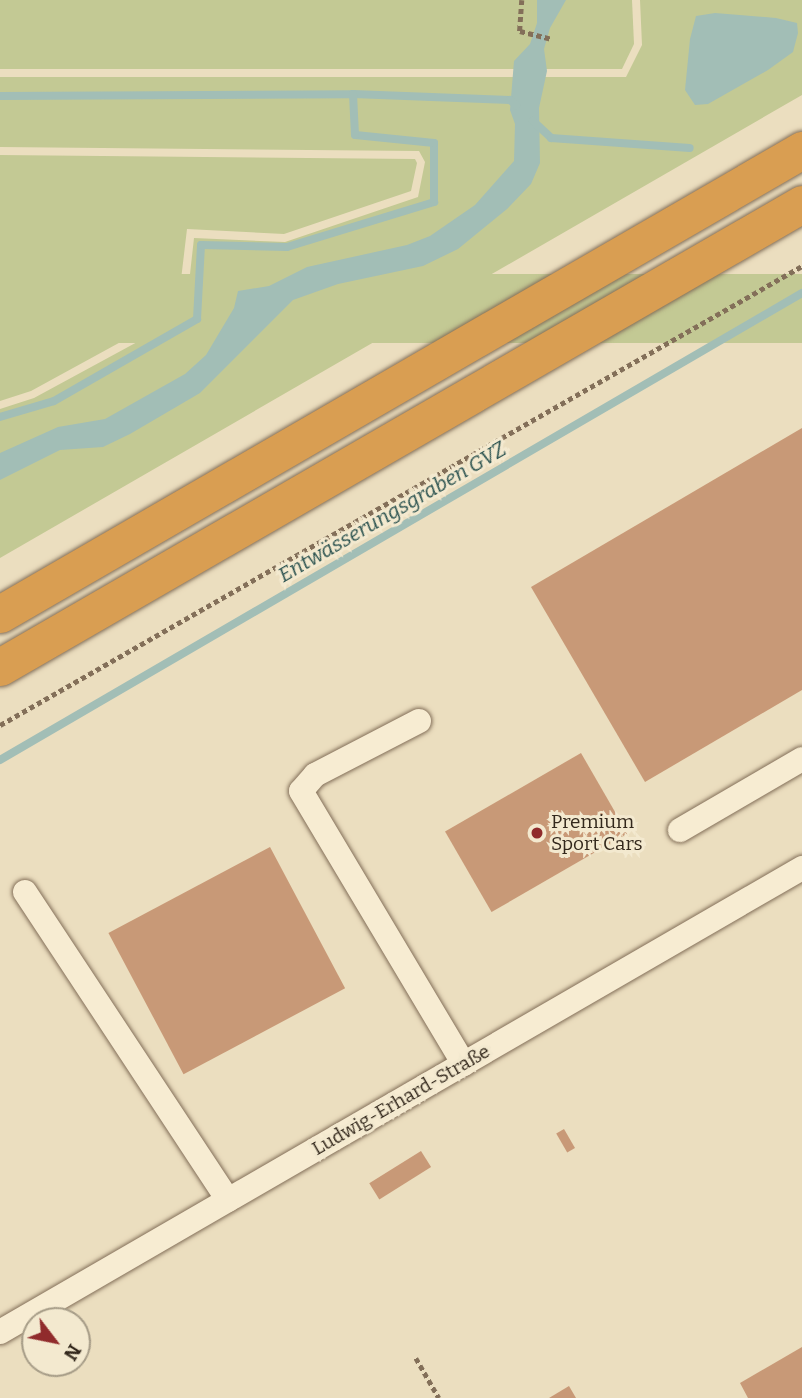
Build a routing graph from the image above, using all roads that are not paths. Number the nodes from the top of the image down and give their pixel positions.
1 (802, 150) edge
2 (802, 204) edge
3 (0, 614) edge
4 (0, 667) edge
5 (419, 721) dead end
6 (802, 760) edge
7 (680, 830) dead end
8 (802, 868) edge
9 (25, 892) dead end
10 (464, 1064) junction
11 (228, 1200) junction
12 (0, 1332) edge

1 - 3 highway
2 - 4 highway
5 - 10 street
6 - 7 street
8 - 10 street, Ludwig-Erhard-Straße
9 - 11 street
10 - 11 street, Ludwig-Erhard-Straße
11 - 12 street, Ludwig-Erhard-Straße

